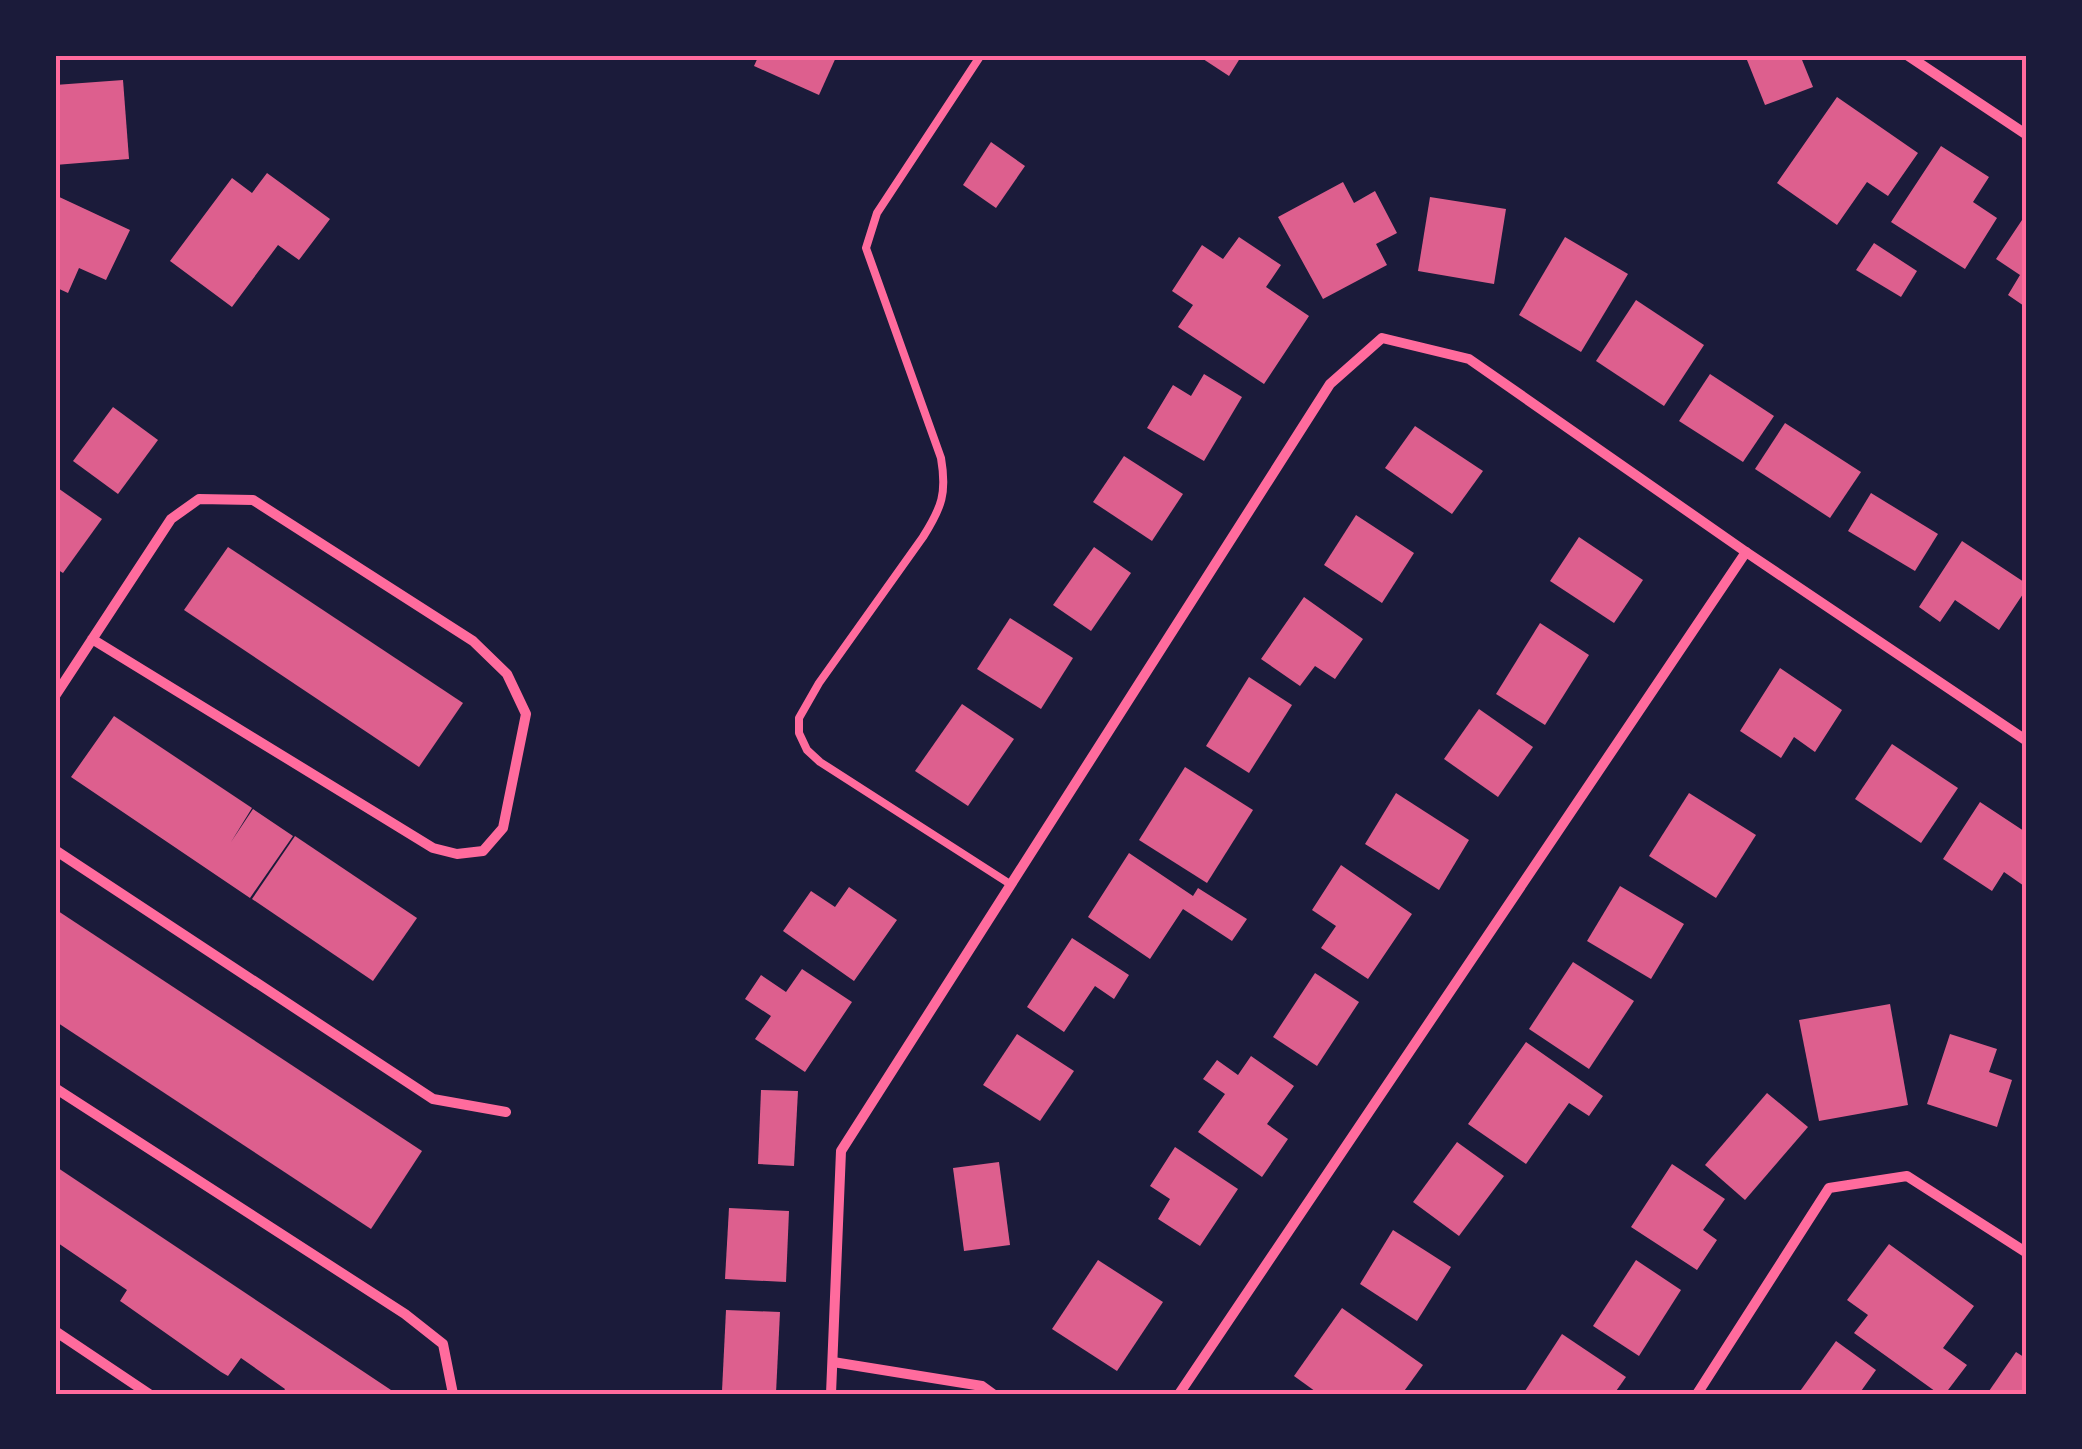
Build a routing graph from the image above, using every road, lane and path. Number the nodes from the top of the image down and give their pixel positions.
1 (981, 55) edge
2 (1907, 55) edge
3 (2027, 135) edge
4 (1746, 552) junction
5 (92, 638) junction
6 (55, 696) edge
7 (2027, 741) edge
8 (55, 850) edge
9 (1010, 884) junction
10 (55, 1088) edge
11 (506, 1112) dead end
12 (2027, 1254) edge
13 (55, 1332) edge
14 (833, 1362) junction
15 (150, 1394) edge
16 (453, 1394) edge
17 (831, 1394) edge
18 (993, 1394) edge
19 (1179, 1394) edge
20 (1697, 1394) edge

1 - 9 lane
2 - 3 street
4 - 7 street
4 - 9 street
4 - 19 street
5 - 5 street
5 - 6 street
8 - 11 street
9 - 14 street
10 - 16 street
12 - 20 street
13 - 15 street
14 - 17 street
14 - 18 street

